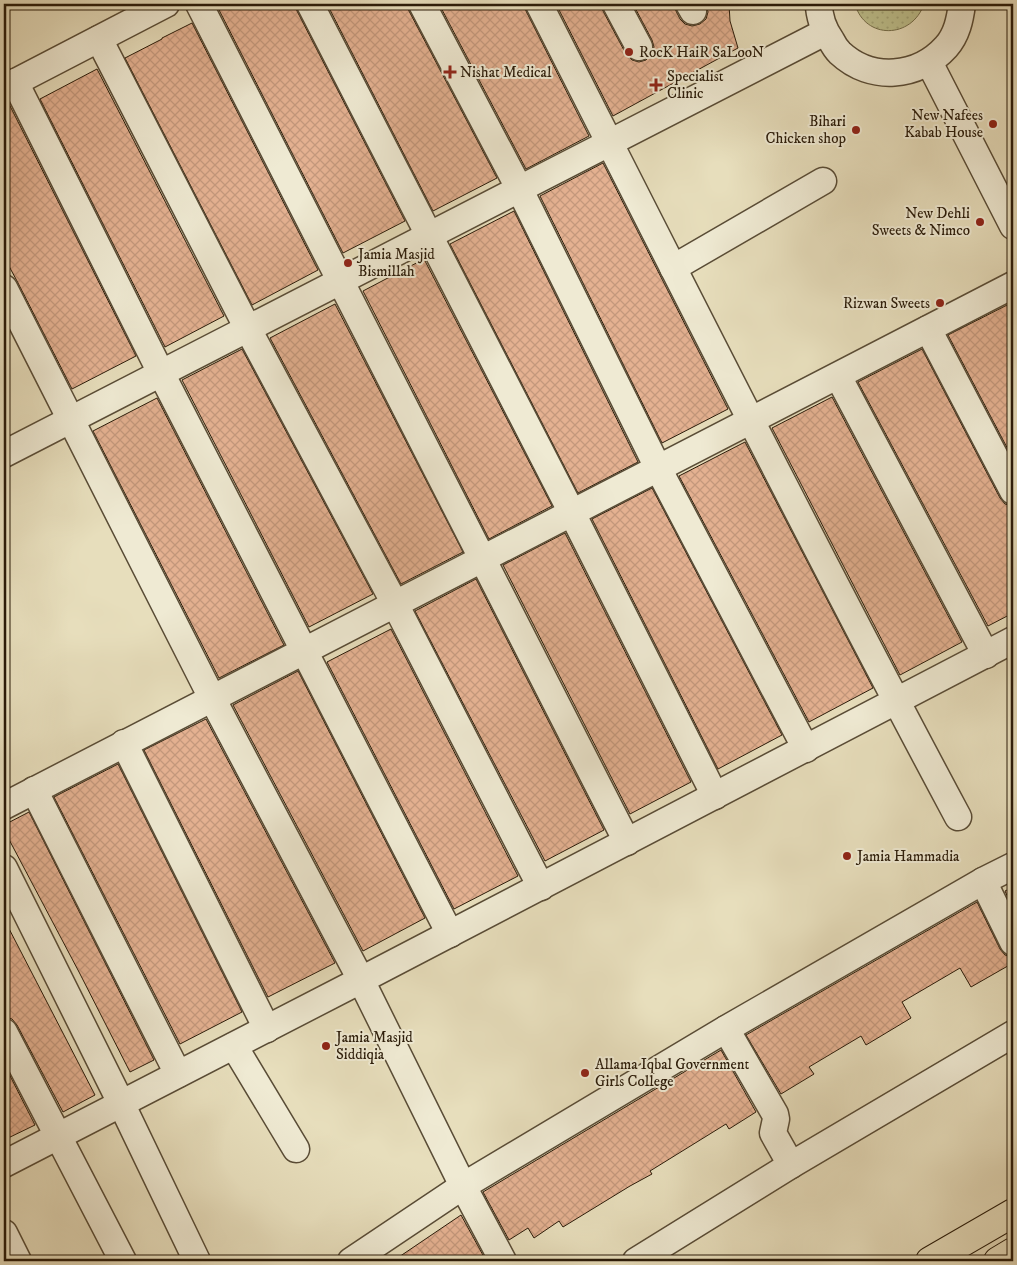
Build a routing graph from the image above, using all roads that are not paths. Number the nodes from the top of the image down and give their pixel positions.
1 (166, 4) edge
2 (199, 4) edge
3 (310, 4) edge
4 (422, 4) edge
5 (539, 4) edge
6 (616, 4) edge
7 (819, 4) edge
8 (962, 4) edge
9 (825, 32) junction
10 (99, 39) junction
11 (639, 47) dead end
12 (929, 62) junction
13 (9, 85) edge
14 (610, 143) junction
15 (823, 181) dead end
16 (520, 190) junction
17 (1013, 226) edge
18 (430, 235) junction
19 (673, 268) junction
20 (340, 282) junction
21 (1013, 285) edge
22 (4, 288) edge
23 (248, 329) junction
24 (928, 329) junction
25 (161, 373) junction
26 (838, 376) junction
27 (70, 419) junction
28 (750, 420) junction
29 (4, 454) edge
30 (658, 468) junction
31 (1013, 491) edge
32 (572, 513) junction
33 (483, 558) junction
34 (395, 604) junction
35 (1013, 640) edge
36 (303, 651) junction
37 (986, 655) junction
38 (212, 698) junction
39 (896, 701) junction
40 (124, 744) junction
41 (806, 749) junction
42 (34, 790) junction
43 (715, 796) junction
44 (4, 806) edge
45 (958, 817) dead end
46 (627, 842) junction
47 (1013, 866) edge
48 (4, 868) edge
49 (983, 881) junction
50 (541, 887) junction
51 (450, 934) junction
52 (1013, 942) edge
53 (361, 980) junction
54 (267, 1029) junction
55 (726, 1029) junction
56 (4, 1032) edge
57 (1013, 1034) edge
58 (234, 1046) junction
59 (178, 1074) junction
60 (121, 1103) junction
61 (58, 1136) junction
62 (296, 1149) dead end
63 (4, 1164) edge
64 (791, 1165) junction
65 (462, 1186) junction
66 (1013, 1213) edge
67 (4, 1234) edge
68 (1013, 1252) edge
69 (18, 1261) edge
70 (123, 1261) edge
71 (197, 1261) edge
72 (351, 1261) edge
73 (503, 1261) edge
74 (636, 1261) edge
75 (930, 1261) edge
76 (998, 1261) edge

1 - 10 street
2 - 20 street
3 - 18 street
4 - 16 street
5 - 14 street
6 - 11 street
7 - 9 street
8 - 12 street
9 - 12 street
9 - 14 street
10 - 13 street
10 - 23 street
12 - 17 street
13 - 25 street
14 - 16 street
14 - 19 street
15 - 19 street
16 - 18 street
16 - 30 street
18 - 20 street
18 - 32 street
19 - 28 street
20 - 23 street
20 - 33 street
21 - 24 street
22 - 27 street
23 - 25 street
23 - 34 street
24 - 26 street
24 - 31 street
25 - 27 street
25 - 36 street
26 - 28 street
26 - 37 street
27 - 29 street
27 - 38 street
28 - 30 street
28 - 39 street
30 - 32 street
30 - 41 street
32 - 33 street
32 - 43 street
33 - 34 street
33 - 46 street
34 - 36 street
34 - 50 street
35 - 37 street
36 - 38 street
36 - 51 street
37 - 39 street
38 - 40 street
38 - 53 street
39 - 41 street
39 - 45 street
40 - 42 street
40 - 54 street
41 - 43 street
42 - 44 street
42 - 59 street
43 - 46 street
46 - 50 street
47 - 49 street
48 - 60 street
49 - 52 street
49 - 55 street
50 - 51 street
51 - 53 street
53 - 54 street
53 - 65 street
54 - 58 street
55 - 64 street
55 - 65 street
56 - 61 street
57 - 64 street
58 - 59 street
58 - 62 street
59 - 60 street
60 - 61 street
60 - 71 street
61 - 63 street
61 - 70 street
64 - 74 street
65 - 72 street
65 - 73 street
66 - 75 main road
67 - 69 street
68 - 76 main road

